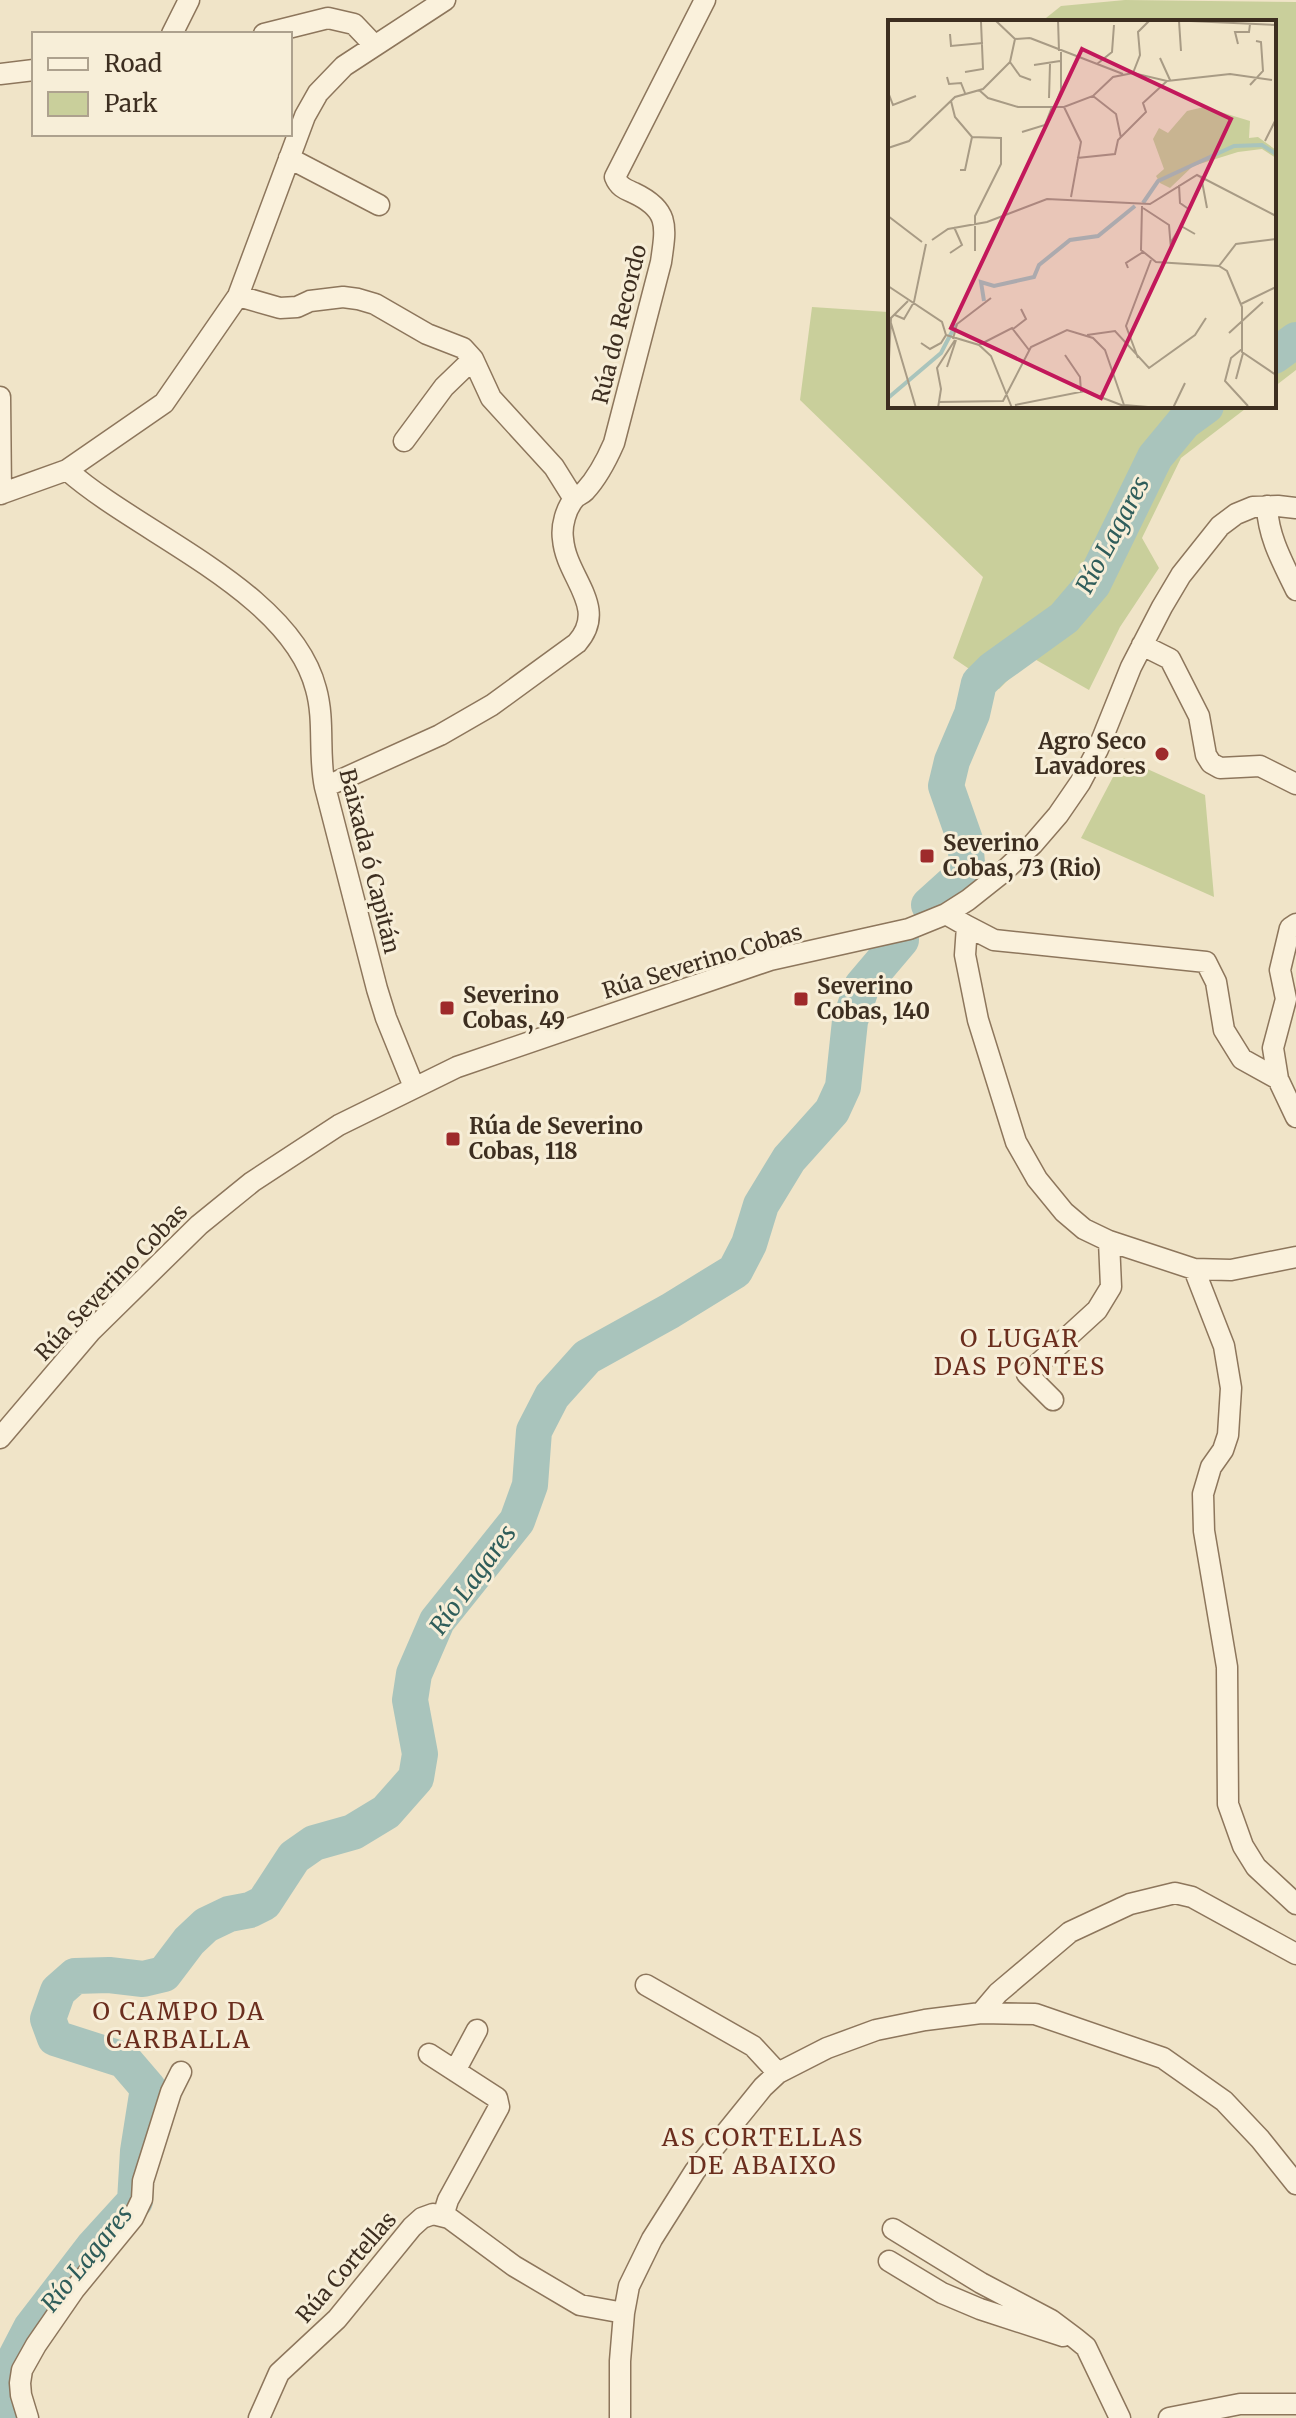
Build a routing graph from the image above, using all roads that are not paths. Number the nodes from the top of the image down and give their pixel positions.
1 (189, 0) edge
2 (444, 0) edge
3 (705, 0) edge
4 (173, 32) edge
5 (272, 32) edge
6 (374, 45) junction
7 (32, 70) edge
8 (0, 74) edge
9 (289, 158) junction
10 (379, 205) dead end
11 (238, 296) junction
12 (473, 359) junction
13 (0, 397) edge
14 (404, 441) dead end
15 (67, 470) junction
16 (0, 494) edge
17 (574, 499) junction
18 (1267, 506) junction
19 (1296, 508) edge
20 (1296, 590) edge
21 (1142, 645) junction
22 (1296, 784) edge
23 (325, 787) junction
24 (946, 914) junction
25 (1296, 924) edge
26 (967, 926) junction
27 (1278, 1079) junction
28 (414, 1087) junction
29 (1296, 1117) edge
30 (1109, 1241) junction
31 (1296, 1257) edge
32 (1194, 1269) junction
33 (1053, 1400) dead end
34 (0, 1438) edge
35 (1296, 1904) edge
36 (1296, 1954) edge
37 (646, 1985) dead end
38 (981, 2013) junction
39 (477, 2030) dead end
40 (429, 2054) dead end
41 (455, 2071) junction
42 (181, 2072) dead end
43 (778, 2073) junction
44 (1296, 2184) edge
45 (443, 2216) junction
46 (893, 2229) dead end
47 (889, 2261) dead end
48 (624, 2313) junction
49 (1075, 2338) junction
50 (1296, 2404) edge
51 (28, 2418) edge
52 (259, 2418) edge
53 (620, 2418) edge
54 (1120, 2418) edge
55 (1169, 2418) edge

1 - 4 street
2 - 6 street
3 - 17 street, Rúa do Recordo
5 - 6 street
6 - 9 street
7 - 8 street
9 - 10 street
9 - 11 street
11 - 12 street
11 - 15 street
12 - 14 street
12 - 17 street
13 - 16 street
15 - 16 street
15 - 23 street, Baixada ó Capitán
17 - 23 street, Rúa do Recordo
18 - 19 street, Rúa Severino Cobas
18 - 20 street
18 - 21 street, Rúa Severino Cobas
21 - 22 street
21 - 24 street, Rúa Severino Cobas
23 - 28 street, Baixada ó Capitán
24 - 26 street
24 - 28 street, Rúa Severino Cobas
25 - 27 street
26 - 27 street
26 - 30 street
27 - 29 street
28 - 34 street, Rúa Severino Cobas
30 - 32 street
30 - 33 street
31 - 32 street
32 - 35 street
36 - 38 street
37 - 43 street
38 - 43 street
38 - 44 street
39 - 41 street
40 - 41 street
41 - 45 street
42 - 51 street
43 - 48 street
45 - 48 street
45 - 52 street, Rúa Cortellas
46 - 49 street
47 - 49 street
48 - 53 street
49 - 54 street
50 - 55 street

